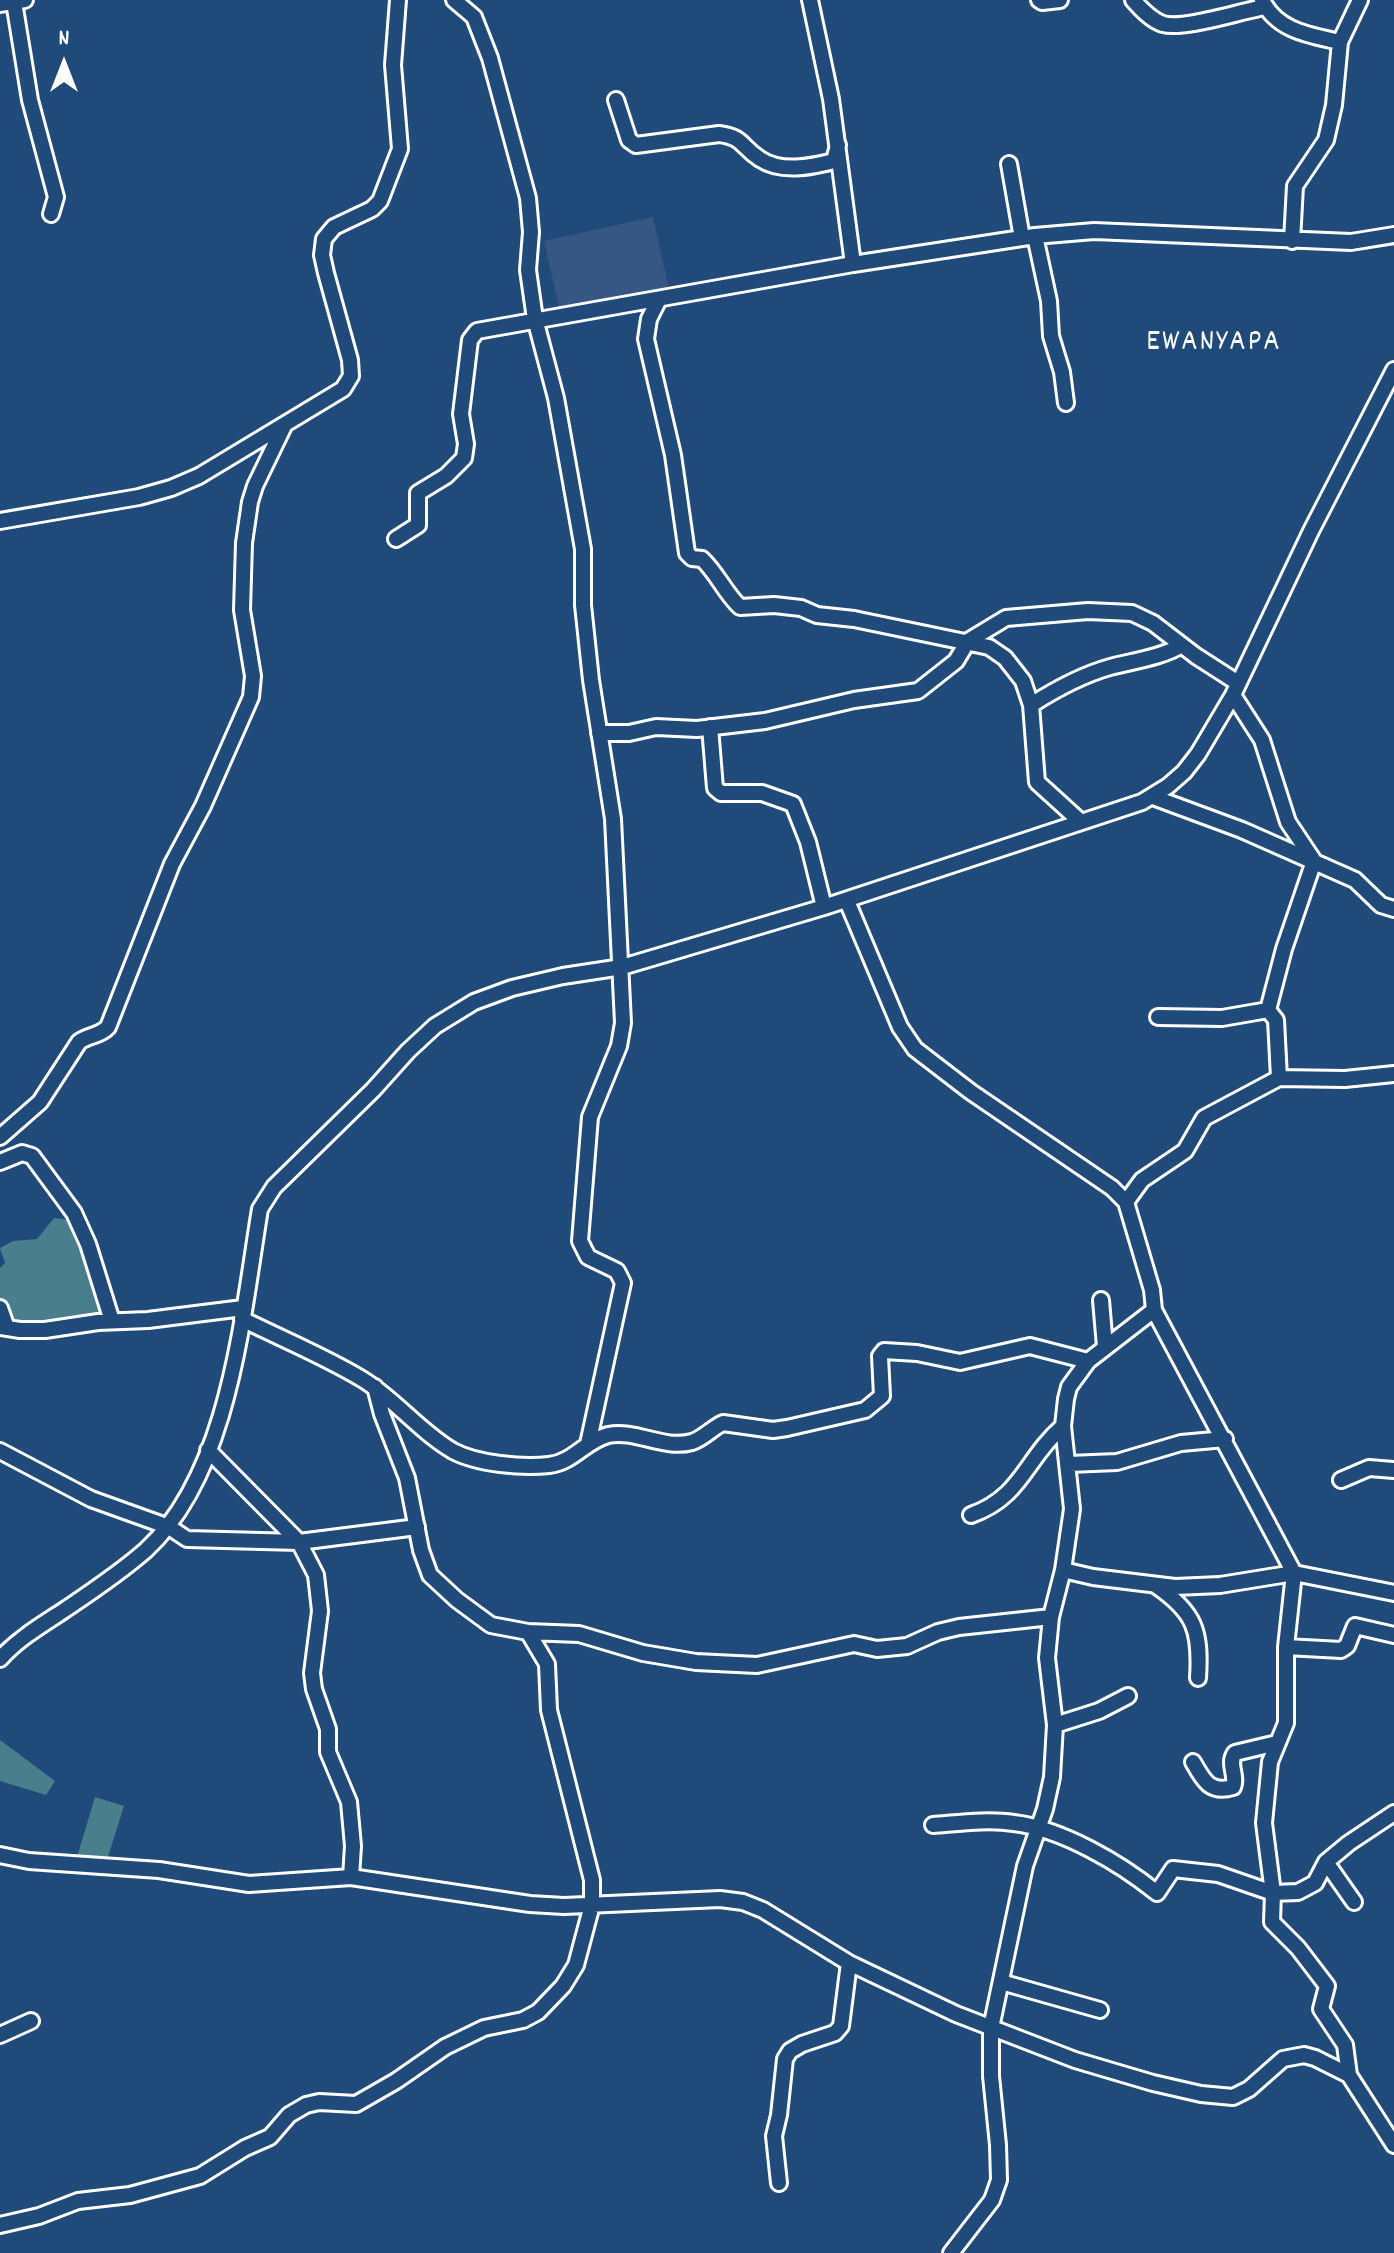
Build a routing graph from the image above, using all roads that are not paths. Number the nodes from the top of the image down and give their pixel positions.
1 (398, 0) edge
2 (454, 0) edge
3 (810, 0) edge
4 (1039, 0) edge
5 (1060, 0) edge
6 (1133, 0) edge
7 (1360, 0) edge
8 (13, 2) edge
9 (1263, 3) edge
10 (1340, 42) junction
11 (616, 100) dead end
12 (838, 145) junction
13 (1009, 164) dead end
14 (51, 214) dead end
15 (1394, 235) edge
16 (1028, 237) junction
17 (1292, 241) junction
18 (853, 264) junction
19 (659, 299) junction
20 (535, 319) junction
21 (1394, 370) edge
22 (1066, 403) dead end
23 (284, 425) junction
24 (0, 521) edge
25 (396, 539) dead end
26 (968, 641) junction
27 (1181, 645) junction
28 (1236, 689) junction
29 (1031, 705) junction
30 (710, 727) junction
31 (599, 733) junction
32 (1153, 797) junction
33 (1081, 822) junction
34 (1314, 861) junction
35 (847, 901) junction
36 (824, 907) junction
37 (1394, 909) edge
38 (622, 967) junction
39 (1268, 1010) junction
40 (1158, 1017) dead end
41 (1394, 1074) edge
42 (1279, 1078) junction
43 (0, 1137) edge
44 (0, 1162) edge
45 (1126, 1202) junction
46 (1101, 1300) dead end
47 (0, 1308) edge
48 (1154, 1310) junction
49 (242, 1314) junction
50 (112, 1321) junction
51 (3, 1328) edge
52 (1105, 1347) junction
53 (1088, 1361) junction
54 (375, 1387) junction
55 (1063, 1426) junction
56 (1225, 1439) junction
57 (588, 1444) junction
58 (208, 1450) junction
59 (0, 1451) edge
60 (1069, 1464) junction
61 (1394, 1470) edge
62 (1341, 1480) dead end
63 (971, 1515) dead end
64 (169, 1527) junction
65 (417, 1527) junction
66 (299, 1542) junction
67 (1063, 1570) junction
68 (1294, 1573) junction
69 (1154, 1585) junction
70 (1394, 1594) edge
71 (1051, 1617) junction
72 (528, 1632) junction
73 (1394, 1635) edge
74 (1286, 1647) junction
75 (0, 1659) edge
76 (1198, 1678) dead end
77 (1128, 1696) dead end
78 (1055, 1725) junction
79 (1277, 1743) junction
80 (1193, 1762) dead end
81 (1394, 1813) edge
82 (933, 1825) dead end
83 (1038, 1830) junction
84 (0, 1855) edge
85 (1326, 1862) junction
86 (351, 1877) junction
87 (1273, 1893) junction
88 (1354, 1902) dead end
89 (592, 1905) junction
90 (849, 1963) junction
91 (1001, 1982) junction
92 (1100, 2010) dead end
93 (31, 2021) dead end
94 (991, 2028) junction
95 (0, 2035) edge
96 (1349, 2075) junction
97 (1394, 2145) edge
98 (779, 2183) dead end
99 (0, 2225) edge
100 (951, 2253) edge

1 - 23 street
2 - 20 street
3 - 12 street
4 - 5 street
6 - 9 street
7 - 10 street
8 - 14 street
9 - 10 street
10 - 17 street
11 - 12 street
12 - 18 street
13 - 16 street
15 - 17 street
16 - 17 street
16 - 18 street
16 - 22 street
18 - 19 street
19 - 20 street
19 - 26 street
20 - 25 street
20 - 31 street
21 - 28 street
23 - 24 street
23 - 43 street
26 - 27 street
26 - 29 street
26 - 30 street
27 - 28 street
27 - 29 street
28 - 32 street
28 - 34 street
29 - 33 street
30 - 31 street
30 - 36 street
31 - 38 street
32 - 33 street
32 - 34 street
33 - 35 street
34 - 37 street
34 - 39 street
35 - 36 street
35 - 45 street
36 - 38 street
38 - 49 street
38 - 57 street
39 - 40 street
39 - 42 street
41 - 42 street
42 - 45 street
44 - 50 street
45 - 48 street
46 - 52 street
47 - 51 street
48 - 52 street
48 - 56 street
49 - 50 street
49 - 54 street
49 - 58 street
50 - 51 street
52 - 53 street
53 - 55 street
53 - 57 street
54 - 57 street
54 - 65 street
55 - 60 street
55 - 63 street
56 - 60 street
56 - 68 street
58 - 64 street
58 - 66 street
59 - 64 street
60 - 67 street
61 - 62 street
64 - 66 street
64 - 75 street
65 - 66 street
65 - 72 street
66 - 86 street
67 - 69 street
67 - 71 street
68 - 69 street
68 - 70 street
68 - 74 street
69 - 76 street
71 - 72 street
71 - 78 street
72 - 89 street
73 - 74 street
74 - 79 street
77 - 78 street
78 - 83 street
79 - 80 street
79 - 87 street
81 - 85 street
82 - 83 street
83 - 87 street
83 - 91 street
84 - 86 street
85 - 87 street
85 - 88 street
86 - 89 street
87 - 96 street
89 - 90 street
89 - 99 street
90 - 94 street
90 - 98 street
91 - 92 street
91 - 94 street
93 - 95 street
94 - 96 street
94 - 100 street
96 - 97 street

